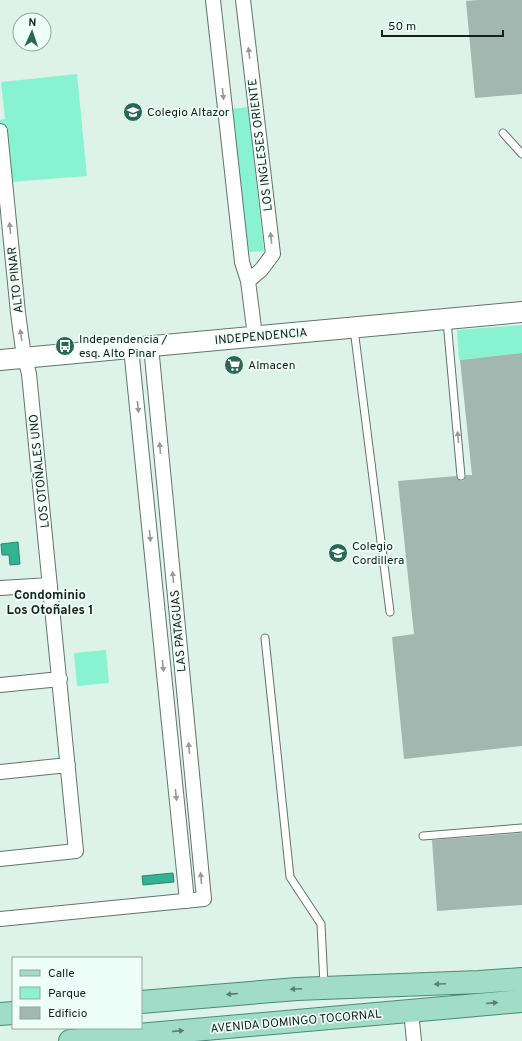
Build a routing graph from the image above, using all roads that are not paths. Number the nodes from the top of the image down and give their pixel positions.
1 (213, 0) edge
2 (243, 0) edge
3 (0, 131) edge
4 (503, 133) dead end
5 (522, 154) edge
6 (248, 281) junction
7 (522, 312) edge
8 (447, 319) junction
9 (354, 327) junction
10 (255, 336) junction
11 (141, 347) junction
12 (25, 358) junction
13 (0, 360) edge
14 (461, 476) dead end
15 (50, 585) junction
16 (0, 588) edge
17 (390, 612) dead end
18 (265, 638) dead end
19 (60, 679) junction
20 (0, 685) edge
21 (68, 765) junction
22 (0, 772) edge
23 (522, 828) edge
24 (423, 836) dead end
25 (0, 859) edge
26 (187, 901) junction
27 (0, 919) edge
28 (522, 979) edge
29 (328, 987) junction
30 (522, 1001) edge
31 (145, 1002) edge
32 (411, 1011) junction
33 (12, 1013) edge
34 (0, 1014) edge
35 (333, 1017) junction
36 (152, 1034) junction
37 (219, 1034) edge
38 (70, 1041) edge
39 (414, 1041) edge

1 -> 6 street
6 -> 2 street, LOS INGLESES ORIENTE
12 -> 3 street, ALTO PINAR
4 - 5 lane
6 - 10 street
7 - 8 street, INDEPENDENCIA
8 - 9 street, INDEPENDENCIA
14 -> 8 lane
9 - 10 street, INDEPENDENCIA
9 - 17 lane
10 - 11 street, INDEPENDENCIA
11 - 12 street, INDEPENDENCIA
11 -> 26 street, LAS PATAGUAS
26 -> 11 street, LAS PATAGUAS
12 - 13 street, INDEPENDENCIA
12 - 15 street, LOS OTOÑALES UNO
15 - 16 street
15 - 19 street, LOS OTOÑALES UNO
18 - 29 lane
19 - 20 street
19 - 21 street, LOS OTOÑALES UNO
21 - 22 street
21 - 25 street, LOS OTOÑALES UNO
23 - 24 lane
26 - 27 street, LAS PATAGUAS
28 -> 29 main road
29 -> 31 main road
29 - 35 main road
32 -> 30 main road, AVENIDA DOMINGO TOCORNAL
31 - 36 main road
32 - 35 main road, AVENIDA DOMINGO TOCORNAL
32 - 39 street
33 - 34 main road
35 - 37 main road, AVENIDA DOMINGO TOCORNAL
36 -> 37 main road, AVENIDA DOMINGO TOCORNAL
36 - 38 main road, AVENIDA DOMINGO TOCORNAL

